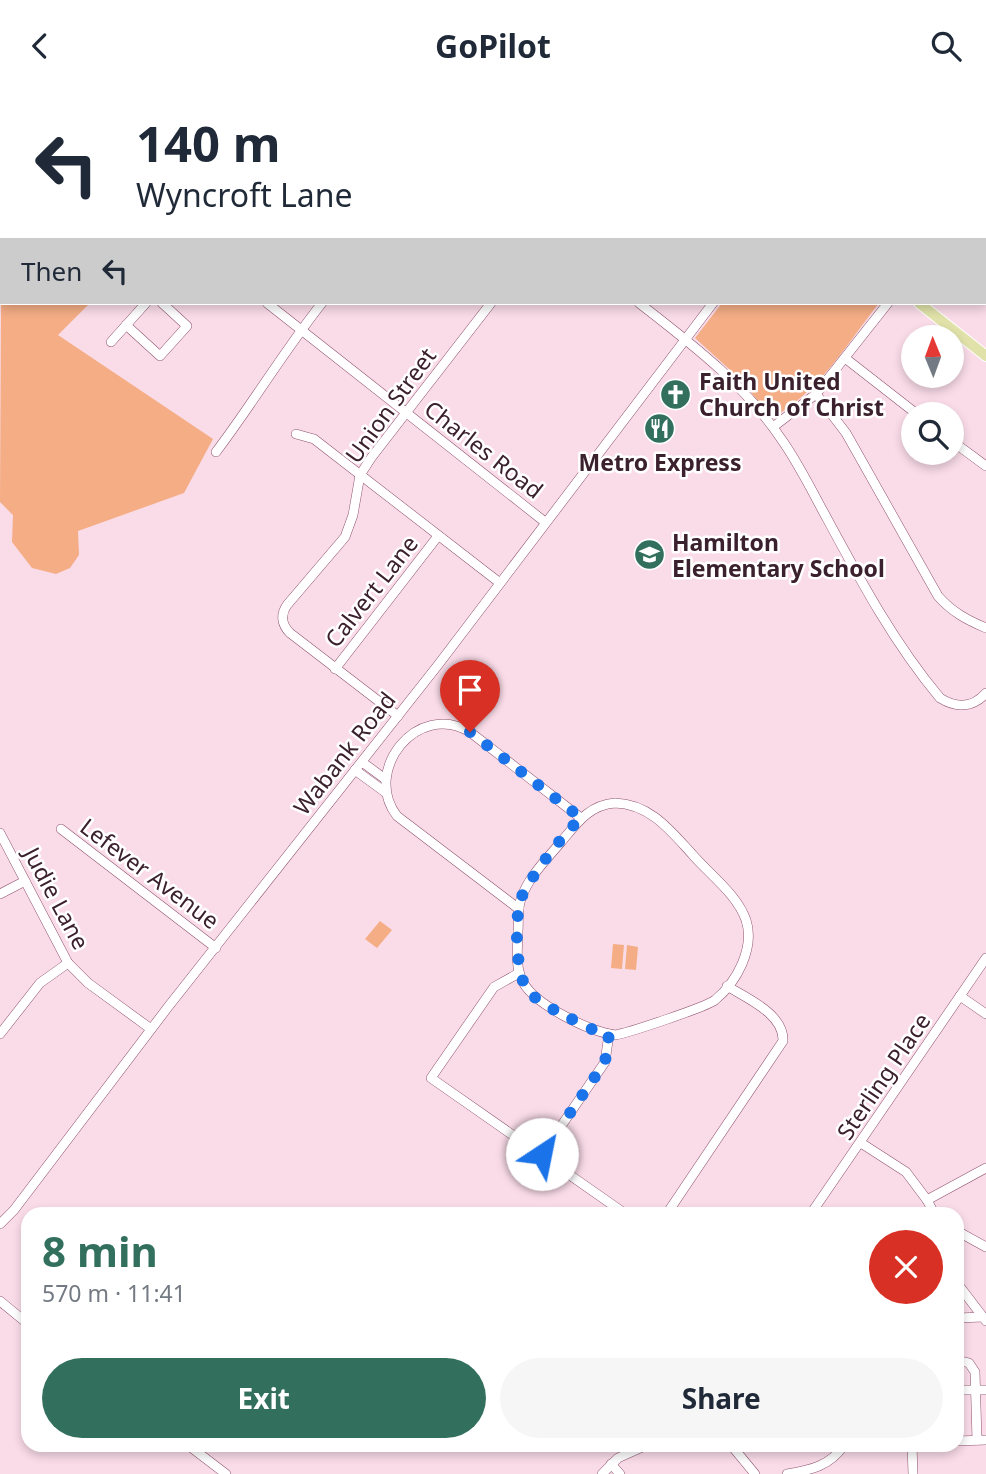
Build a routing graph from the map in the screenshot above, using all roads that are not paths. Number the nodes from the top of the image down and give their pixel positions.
1 (143, 305) edge
2 (164, 305) edge
3 (269, 305) edge
4 (320, 305) edge
5 (489, 305) edge
6 (642, 305) edge
7 (712, 305) edge
8 (886, 305) edge
9 (922, 305) edge
10 (126, 325) junction
11 (300, 330) junction
12 (686, 339) junction
13 (111, 342) dead end
14 (986, 356) edge
15 (845, 358) junction
16 (817, 394) junction
17 (901, 402) edge
18 (405, 413) junction
19 (773, 427) junction
20 (296, 434) dead end
21 (964, 450) edge
22 (216, 452) dead end
23 (986, 466) edge
24 (359, 475) junction
25 (545, 522) junction
26 (438, 536) junction
27 (500, 583) junction
28 (986, 628) edge
29 (335, 669) junction
30 (986, 693) edge
31 (398, 716) junction
32 (362, 762) junction
33 (355, 770) junction
34 (385, 779) junction
35 (385, 792) junction
36 (581, 818) junction
37 (61, 829) dead end
38 (0, 833) edge
39 (25, 881) junction
40 (0, 894) edge
41 (519, 909) junction
42 (216, 948) junction
43 (986, 958) edge
44 (68, 963) junction
45 (519, 973) junction
46 (727, 986) junction
47 (960, 996) junction
48 (986, 1014) edge
49 (150, 1030) junction
50 (0, 1034) edge
51 (609, 1034) junction
52 (861, 1143) junction
53 (542, 1154) junction
54 (986, 1168) edge
55 (927, 1200) junction
56 (616, 1207) edge
57 (671, 1207) edge
58 (819, 1207) edge
59 (931, 1207) edge
60 (0, 1223) edge
61 (964, 1235) edge
62 (986, 1247) edge
63 (964, 1292) edge
64 (0, 1301) edge
65 (21, 1318) edge
66 (964, 1318) edge
67 (984, 1319) edge
68 (964, 1362) edge
69 (981, 1390) edge
70 (981, 1440) edge
71 (197, 1452) edge
72 (630, 1452) edge
73 (737, 1452) edge
74 (838, 1452) edge
75 (912, 1452) edge
76 (611, 1464) junction
77 (226, 1474) edge
78 (602, 1474) edge
79 (620, 1474) edge
80 (755, 1474) edge
81 (788, 1474) edge
82 (913, 1474) edge

1 - 10 street
2 - 10 street
3 - 11 street, Charles Road
4 - 11 street
5 - 18 street, Union Street
6 - 12 street
7 - 12 street, Wabank Road
8 - 15 street
9 - 14 main road
10 - 13 street
11 - 18 street, Charles Road
11 - 22 street
12 - 19 street
12 - 25 street, Wabank Road
15 - 16 street
15 - 17 street
16 - 19 street
16 - 28 street
18 - 24 street, Union Street
18 - 25 street, Charles Road
19 - 30 street
20 - 24 street
21 - 23 street
24 - 26 street
24 - 29 street, Union Street
25 - 27 street, Wabank Road
26 - 27 street
26 - 29 street, Calvert Lane
27 - 31 street, Wabank Road
29 - 31 street, Union Street
31 - 32 street, Wabank Road
32 - 33 street, Wabank Road
32 - 34 street
33 - 35 street
33 - 42 street, Wabank Road
34 - 35 street
34 - 36 street
35 - 41 street
36 - 41 street
36 - 46 street
37 - 42 street, Lefever Avenue
38 - 39 street, Judie Lane
39 - 40 street
39 - 44 street, Judie Lane
41 - 45 street
42 - 49 street, Wabank Road
43 - 47 street, Sterling Place
44 - 49 street, Judie Lane
44 - 50 street
45 - 51 street
45 - 53 street
46 - 51 street
46 - 57 street
47 - 48 street
47 - 52 street, Sterling Place
49 - 60 street, Wabank Road
51 - 53 street
52 - 55 street
52 - 58 street, Sterling Place
53 - 56 street
54 - 55 street
55 - 59 street
61 - 62 street
63 - 67 street
64 - 65 street
66 - 67 street
68 - 69 street
69 - 70 street
71 - 77 street
72 - 76 street
73 - 80 street
74 - 81 street
75 - 82 street
76 - 78 street
76 - 79 street

